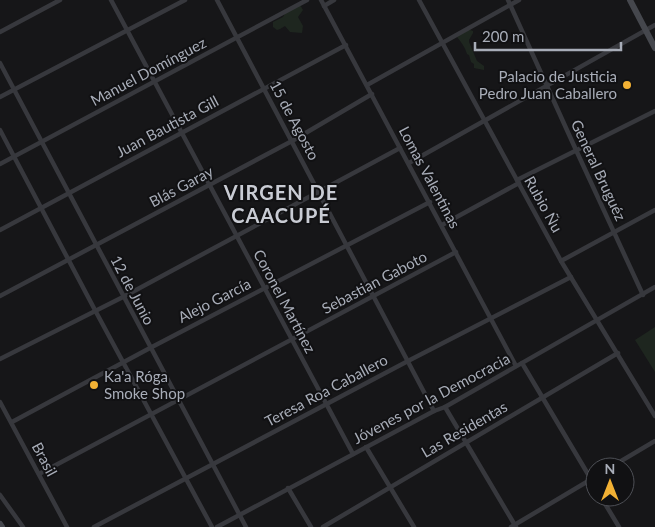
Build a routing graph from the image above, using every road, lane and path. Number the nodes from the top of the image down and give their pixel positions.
1 (60, 0) edge
2 (111, 0) edge
3 (185, 0) edge
4 (217, 0) edge
5 (307, 0) edge
6 (321, 0) edge
7 (334, 0) edge
8 (419, 0) edge
9 (519, 0) edge
10 (630, 0) edge
11 (509, 3) edge
12 (324, 6) junction
13 (655, 25) edge
14 (646, 30) junction
15 (128, 31) junction
16 (0, 32) edge
17 (238, 37) junction
18 (442, 43) junction
19 (346, 45) junction
20 (655, 48) edge
21 (0, 63) edge
22 (155, 81) junction
23 (367, 85) junction
24 (547, 86) junction
25 (264, 89) junction
26 (14, 90) junction
27 (372, 94) junction
28 (0, 97) edge
29 (655, 111) edge
30 (484, 121) junction
31 (0, 130) edge
32 (182, 132) junction
33 (292, 141) junction
34 (42, 142) junction
35 (400, 148) junction
36 (576, 150) junction
37 (14, 156) junction
38 (408, 163) junction
39 (0, 164) edge
40 (518, 181) junction
41 (210, 184) junction
42 (318, 192) junction
43 (68, 193) junction
44 (430, 202) junction
45 (41, 208) junction
46 (655, 210) edge
47 (442, 225) junction
48 (0, 230) edge
49 (614, 232) junction
50 (237, 236) junction
51 (347, 245) junction
52 (96, 246) junction
53 (456, 252) junction
54 (68, 260) junction
55 (561, 260) junction
56 (571, 277) junction
57 (655, 288) edge
58 (265, 289) junction
59 (644, 295) junction
60 (0, 296) edge
61 (374, 296) junction
62 (123, 297) junction
63 (96, 312) junction
64 (492, 319) junction
65 (598, 321) junction
66 (292, 339) junction
67 (150, 348) junction
68 (618, 353) junction
69 (0, 359) edge
70 (408, 361) junction
71 (123, 362) junction
72 (522, 363) junction
73 (516, 366) junction
74 (541, 398) junction
75 (178, 400) junction
76 (0, 402) edge
77 (326, 404) junction
78 (445, 407) junction
79 (434, 411) junction
80 (152, 414) junction
81 (655, 416) edge
82 (12, 422) junction
83 (655, 441) edge
84 (466, 443) junction
85 (366, 447) junction
86 (353, 454) junction
87 (628, 457) edge
88 (213, 465) junction
89 (585, 466) edge
90 (38, 474) junction
91 (186, 479) junction
92 (585, 483) edge
93 (390, 487) junction
94 (288, 488) junction
95 (0, 495) edge
96 (607, 507) edge
97 (239, 515) junction
98 (0, 524) edge
99 (514, 526) edge
100 (2, 527) edge
101 (23, 527) edge
102 (68, 527) edge
103 (94, 527) edge
104 (212, 527) edge
105 (217, 527) edge
106 (246, 527) edge
107 (311, 527) edge
108 (323, 527) edge
109 (414, 527) edge
110 (619, 527) edge

1 - 16 street
2 - 15 street, Coronel Martínez
3 - 15 street
4 - 17 street, 15 de Agosto
5 - 17 street, Manuel Domínguez
6 - 12 street, Lomas Valentinas
7 - 12 street
8 - 18 street, Rubio Ñu
9 - 11 street
10 - 14 street
11 - 18 street
11 - 24 street, General Bruguéz
12 - 19 street, Lomas Valentinas
13 - 14 street
14 - 20 street
14 - 24 street
15 - 22 street, Coronel Martínez
15 - 26 street
17 - 22 street, Manuel Domínguez
17 - 25 street, 15 de Agosto
18 - 23 street
18 - 30 street, Rubio Ñu
19 - 23 street, Lomas Valentinas
19 - 25 street, Juan Bautista Gill
21 - 26 street, 12 de Junio
22 - 32 street, Coronel Martínez
22 - 34 street, Manuel Domínguez
23 - 27 street, Lomas Valentinas
24 - 30 street
24 - 36 street, General Bruguéz
25 - 32 street, Juan Bautista Gill
25 - 33 street, 15 de Agosto
26 - 28 street
26 - 34 street, 12 de Junio
27 - 33 street, Blás Garay
27 - 35 street, Lomas Valentinas
29 - 36 street
30 - 38 street
30 - 40 street, Rubio Ñu
31 - 37 street
32 - 41 street, Coronel Martínez
32 - 43 street, Juan Bautista Gill
33 - 41 street, Blás Garay
33 - 42 street, 15 de Agosto
34 - 37 street, Manuel Domínguez
34 - 43 street, 12 de Junio
35 - 38 street, Lomas Valentinas
35 - 42 street
36 - 40 street
36 - 49 street, General Bruguéz
37 - 39 street, Manuel Domínguez
37 - 45 street
38 - 44 street, Lomas Valentinas
40 - 47 street
40 - 55 street, Rubio Ñu
41 - 50 street, Coronel Martínez
41 - 52 street, Blás Garay
42 - 50 street
42 - 51 street, 15 de Agosto
43 - 45 street, Juan Bautista Gill
43 - 52 street, 12 de Junio
44 - 47 street, Lomas Valentinas
44 - 51 street, Alejo García
45 - 48 street, Juan Bautista Gill
45 - 54 street
46 - 49 street
47 - 53 street, Lomas Valentinas
49 - 55 street
49 - 59 street, General Bruguéz
50 - 58 street, Coronel Martínez
50 - 62 street
51 - 58 street, Alejo García
51 - 61 street, 15 de Agosto
52 - 54 street, Blás Garay
52 - 62 street, 12 de Junio
53 - 61 street, Sebastian Gaboto
53 - 64 street, Lomas Valentinas
54 - 60 street, Blás Garay
54 - 63 street
55 - 56 street, Rubio Ñu
56 - 64 street, Teresa Roa Caballero
56 - 65 street, Rubio Ñu
57 - 59 street, Jóvenes por la Democracia
58 - 66 street, Coronel Martínez
58 - 67 street, Alejo García
59 - 65 street, Jóvenes por la Democracia
61 - 66 street, Sebastian Gaboto
61 - 70 street, 15 de Agosto
62 - 63 street
62 - 67 street, 12 de Junio
63 - 69 street
63 - 71 street
64 - 70 street, Teresa Roa Caballero
64 - 73 street, Lomas Valentinas
65 - 68 street, Rubio Ñu
65 - 72 street, Jóvenes por la Democracia
66 - 75 street, Sebastian Gaboto
66 - 77 street, Coronel Martínez
67 - 71 street, Alejo García
67 - 75 street, 12 de Junio
68 - 74 street, Las Residentas
68 - 81 street, Rubio Ñu
70 - 77 street, Teresa Roa Caballero
70 - 79 street, 15 de Agosto
71 - 80 street
71 - 82 street, Alejo García
72 - 73 street, Jóvenes por la Democracia
72 - 74 street
73 - 78 street, Jóvenes por la Democracia
74 - 84 street, Las Residentas
74 - 89 street
75 - 80 street, Sebastian Gaboto
75 - 88 street, 12 de Junio
76 - 82 street, Brasil
77 - 86 street, Coronel Martínez
77 - 88 street, Teresa Roa Caballero
78 - 79 street, Jóvenes por la Democracia
78 - 84 street
79 - 85 street, Jóvenes por la Democracia
80 - 90 street, Sebastian Gaboto
80 - 91 street
82 - 90 street, Brasil
83 - 87 street
84 - 93 street, Las Residentas
84 - 99 street
85 - 86 street, Jóvenes por la Democracia
85 - 93 street
86 - 94 street, Jóvenes por la Democracia
88 - 91 street, Teresa Roa Caballero
88 - 97 street, 12 de Junio
90 - 102 street, Brasil
91 - 103 street, Teresa Roa Caballero
91 - 104 street
92 - 99 street
93 - 108 street, Las Residentas
93 - 109 street
94 - 97 street, Jóvenes por la Democracia
94 - 107 street
95 - 101 street
96 - 110 street
97 - 105 street, Jóvenes por la Democracia
97 - 106 street, 12 de Junio
98 - 100 street

